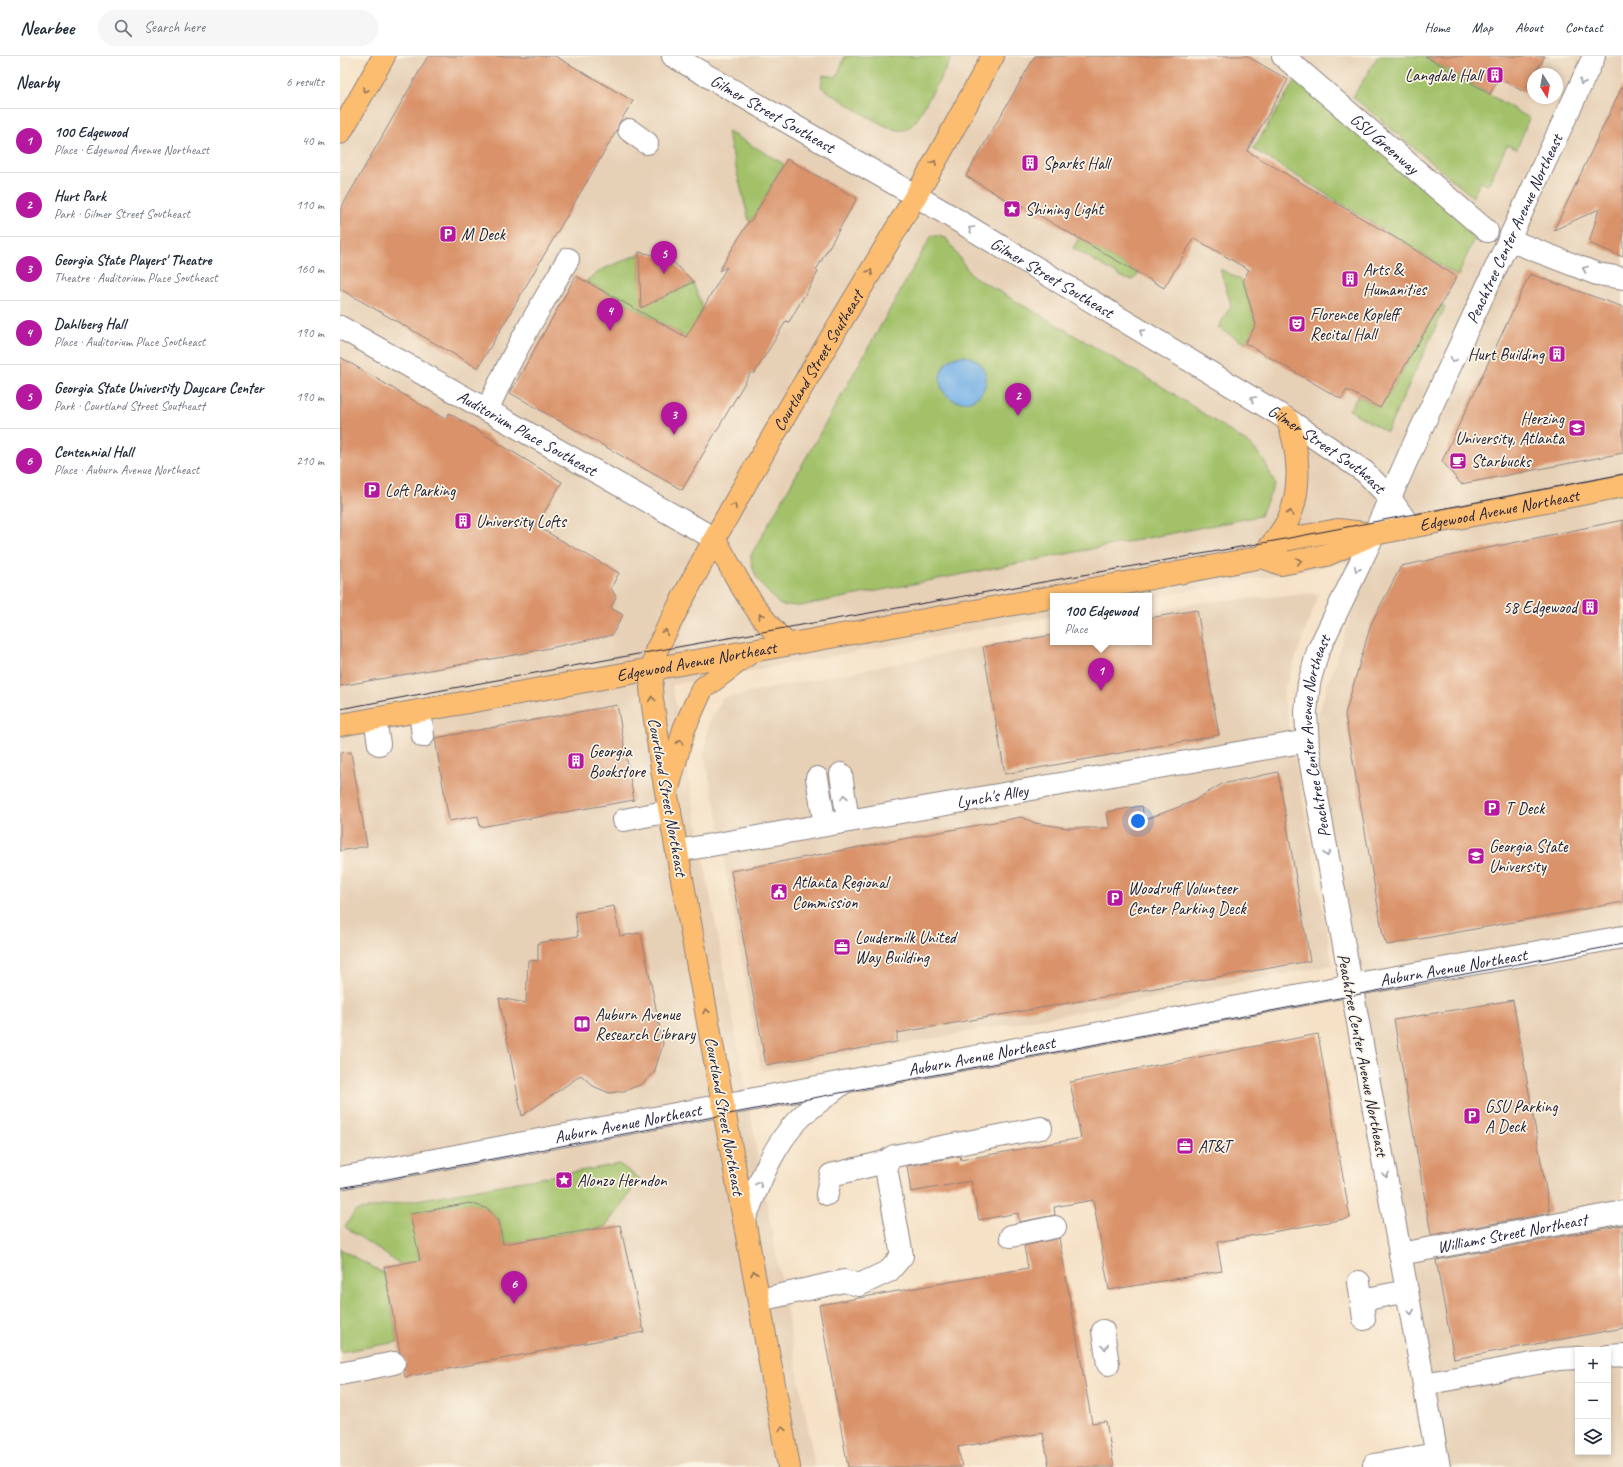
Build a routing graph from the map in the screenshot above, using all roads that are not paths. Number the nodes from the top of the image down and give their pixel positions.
1 (384, 56) edge
2 (673, 56) edge
3 (993, 56) edge
4 (1283, 56) edge
5 (1594, 56) edge
6 (629, 130) dead end
7 (340, 134) edge
8 (647, 143) dead end
9 (915, 197) junction
10 (1487, 231) dead end
11 (1509, 240) junction
12 (568, 260) dead end
13 (1623, 278) edge
14 (340, 327) edge
15 (487, 411) junction
16 (1287, 419) junction
17 (1623, 486) edge
18 (1390, 498) junction
19 (1410, 527) junction
20 (1374, 534) junction
21 (715, 539) junction
22 (1262, 557) junction
23 (1073, 593) edge
24 (1050, 598) edge
25 (787, 644) junction
26 (753, 650) junction
27 (654, 669) junction
28 (420, 711) junction
29 (375, 719) junction
30 (340, 725) edge
31 (423, 736) dead end
32 (1307, 741) junction
33 (379, 744) dead end
34 (841, 774) dead end
35 (817, 778) dead end
36 (668, 802) junction
37 (624, 820) dead end
38 (848, 821) junction
39 (825, 825) junction
40 (677, 851) junction
41 (1623, 937) edge
42 (1350, 986) junction
43 (845, 1082) junction
44 (723, 1104) junction
45 (1041, 1128) dead end
46 (885, 1162) junction
47 (340, 1178) edge
48 (827, 1194) dead end
49 (1623, 1212) edge
50 (744, 1220) junction
51 (1055, 1227) dead end
52 (1011, 1236) dead end
53 (1400, 1254) junction
54 (1407, 1291) junction
55 (759, 1300) junction
56 (1362, 1300) dead end
57 (1103, 1331) dead end
58 (1623, 1355) edge
59 (1611, 1356) edge
60 (1575, 1358) edge
61 (394, 1363) dead end
62 (1108, 1364) dead end
63 (340, 1374) edge
64 (1424, 1384) junction
65 (1438, 1460) edge
66 (1374, 1465) dead end
67 (789, 1467) edge

1 -> 7 main road
2 - 9 street, Gilmer Street Southeast
9 -> 3 main road, Courtland Street Southeast
4 - 10 street, GSU Greenway
5 -> 11 street, Peachtree Center Avenue Northeast
6 - 8 street
16 -> 9 street, Gilmer Street Southeast
21 -> 9 main road, Courtland Street Southeast
13 -> 11 street
11 -> 18 street, Peachtree Center Avenue Northeast
12 - 15 street
14 - 15 street, Auditorium Place Southeast
15 - 21 street, Auditorium Place Southeast
16 - 18 street, Gilmer Street Southeast
22 -> 16 main road
17 - 19 main road, Edgewood Avenue Northeast
18 - 19 street, Gilmer Street Southeast
18 - 20 street, Peachtree Center Avenue Northeast
19 - 20 main road, Edgewood Avenue Northeast
20 - 22 main road, Edgewood Avenue Northeast
20 -> 32 street, Peachtree Center Avenue Northeast
25 -> 21 main road
27 -> 21 main road, Courtland Street Southeast
22 - 23 main road
24 - 25 main road, Edgewood Avenue Northeast
25 - 26 main road, Edgewood Avenue Northeast
26 - 27 main road, Edgewood Avenue Northeast
36 -> 26 main road
27 - 28 main road, Edgewood Avenue Northeast
36 -> 27 main road, Courtland Street Northeast
28 - 29 main road, Edgewood Avenue Northeast
28 - 31 street
29 - 30 main road, Edgewood Avenue Northeast
29 - 33 street
32 - 38 street, Lynch's Alley
32 -> 42 street, Peachtree Center Avenue Northeast
38 -> 34 street
35 - 39 street
36 - 37 street
36 - 40 main road, Courtland Street Northeast
38 - 39 street, Lynch's Alley
39 - 40 street, Lynch's Alley
44 -> 40 main road, Courtland Street Northeast
41 - 42 street, Auburn Avenue Northeast
42 - 43 street, Auburn Avenue Northeast
42 -> 53 street, Peachtree Center Avenue Northeast
43 - 44 street, Auburn Avenue Northeast
50 -> 43 street
44 - 47 street, Auburn Avenue Northeast
44 - 50 main road, Courtland Street Northeast
45 - 46 street
46 - 48 street
46 - 55 street
49 - 53 street, Williams Street Northeast
55 -> 50 main road, Courtland Street Northeast
51 - 52 street
53 - 54 street, Peachtree Center Avenue Northeast
54 - 56 street
54 -> 64 street, Peachtree Center Avenue Northeast
67 -> 55 main road, Courtland Street Northeast
57 -> 62 street
58 - 59 street
60 - 64 street
61 - 63 street
64 - 65 street, Peachtree Center Avenue Northeast
65 - 66 street

